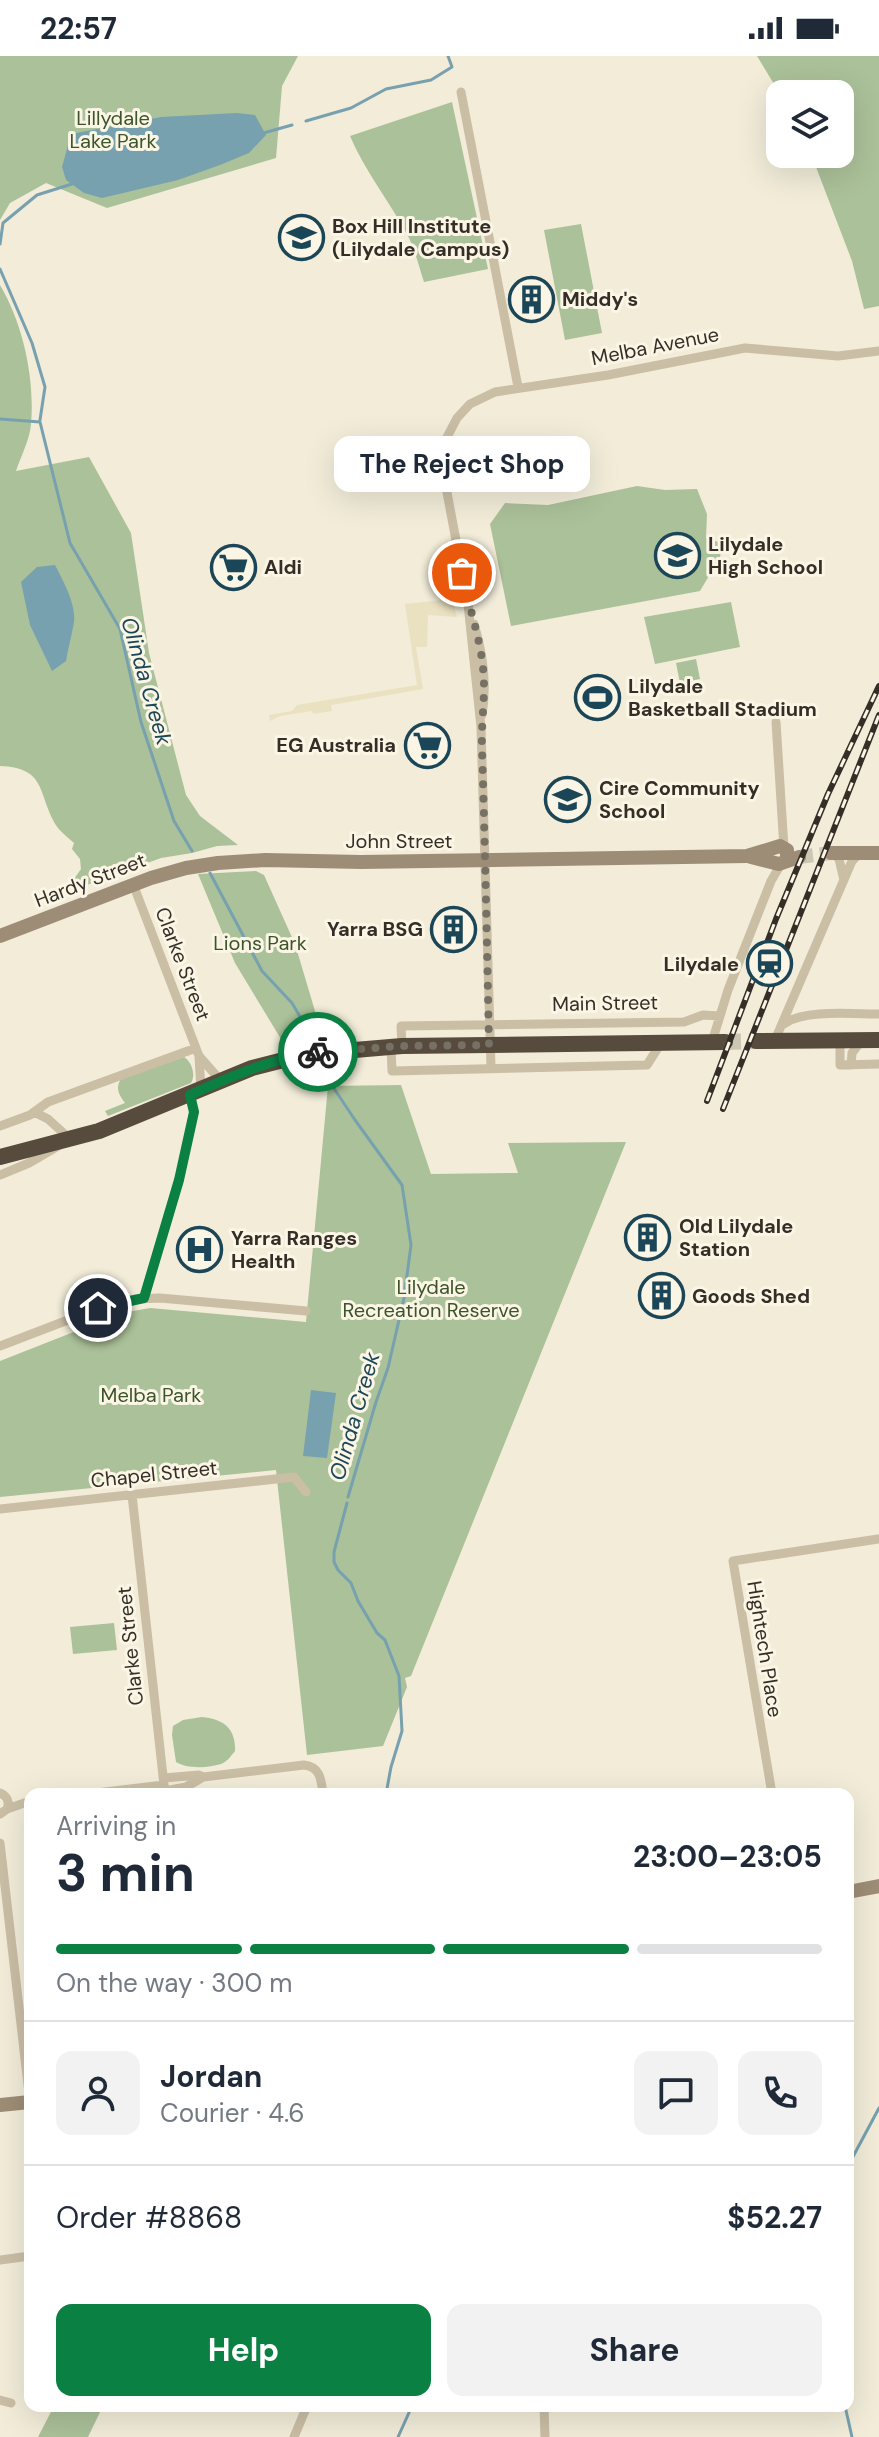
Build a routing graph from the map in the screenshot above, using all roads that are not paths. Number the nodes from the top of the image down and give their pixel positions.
1 (461, 92) dead end
2 (879, 351) edge
3 (518, 387) junction
4 (776, 722) dead end
5 (832, 851) joint
6 (862, 852) junction
7 (879, 853) edge
8 (785, 854) junction
9 (486, 860) junction
10 (196, 866) joint
11 (844, 880) junction
12 (133, 884) junction
13 (0, 936) edge
14 (879, 1014) edge
15 (720, 1016) junction
16 (784, 1024) junction
17 (489, 1025) junction
18 (775, 1040) junction
19 (840, 1040) junction
20 (871, 1040) edge
21 (756, 1041) tunnel mouth
22 (718, 1042) joint
23 (661, 1043) junction
24 (489, 1045) junction
25 (400, 1046) junction
26 (198, 1052) junction
27 (879, 1064) edge
28 (851, 1065) junction
29 (491, 1067) junction
30 (221, 1081) junction
31 (196, 1092) junction
32 (34, 1112) junction
33 (0, 1126) edge
34 (70, 1139) junction
35 (0, 1157) edge
36 (0, 1175) edge
37 (144, 1298) junction
38 (306, 1311) dead end
39 (0, 1346) edge
40 (306, 1492) dead end
41 (132, 1495) junction
42 (0, 1509) edge
43 (878, 1539) edge
44 (0, 1782) edge
45 (165, 1787) edge
46 (322, 1788) edge
47 (771, 1788) edge
48 (3, 1795) edge
49 (24, 1799) edge
50 (24, 1803) edge
51 (4, 1812) edge
52 (0, 1843) edge
53 (879, 1878) edge
54 (854, 1882) edge
55 (879, 1886) edge
56 (854, 1891) edge
57 (24, 2050) edge
58 (24, 2103) edge
59 (0, 2105) edge
60 (24, 2257) edge
61 (0, 2260) edge
62 (0, 2400) edge
63 (11, 2403) dead end
64 (304, 2412) edge
65 (544, 2412) edge
66 (294, 2437) edge
67 (545, 2437) edge

1 - 3 street
2 - 3 street, Melba Avenue
3 - 9 street, Melba Avenue
4 - 8 street
5 - 6 main road
5 - 11 street
6 - 7 main road
6 - 11 street
8 - 9 main road, John Street
8 - 15 street
9 - 10 main road, John Street
9 - 17 street
10 - 12 main road, Hardy Street
11 - 16 street
12 - 13 main road, Hardy Street
12 - 26 street, Clarke Street
14 - 16 street
15 - 17 street, Main Street
15 - 22 street
16 - 18 street
17 - 24 street
17 - 25 street, Main Street
18 - 19 highway
18 - 21 highway
19 - 20 highway
19 - 28 street
20 - 28 street
22 - 23 highway
23 - 24 highway
23 - 29 street
24 - 25 highway
24 - 29 street
25 - 29 street
25 - 30 highway
26 - 30 street, Clarke Street
26 - 31 street, Clarke Street
26 - 32 street
27 - 28 street
30 - 31 highway
31 - 34 highway
31 - 37 street, Clarke Street
32 - 33 street
32 - 34 street
34 - 35 highway
34 - 36 street
37 - 38 street
37 - 39 street
40 - 41 street, Chapel Street
41 - 42 street, Chapel Street
41 - 45 street, Clarke Street
43 - 47 street, Hightech Place
44 - 48 street
45 - 46 street
48 - 49 street
48 - 51 street
50 - 51 street
52 - 57 street
53 - 54 main road
55 - 56 main road
58 - 59 main road
60 - 61 street
62 - 63 street
64 - 66 street
65 - 67 street

